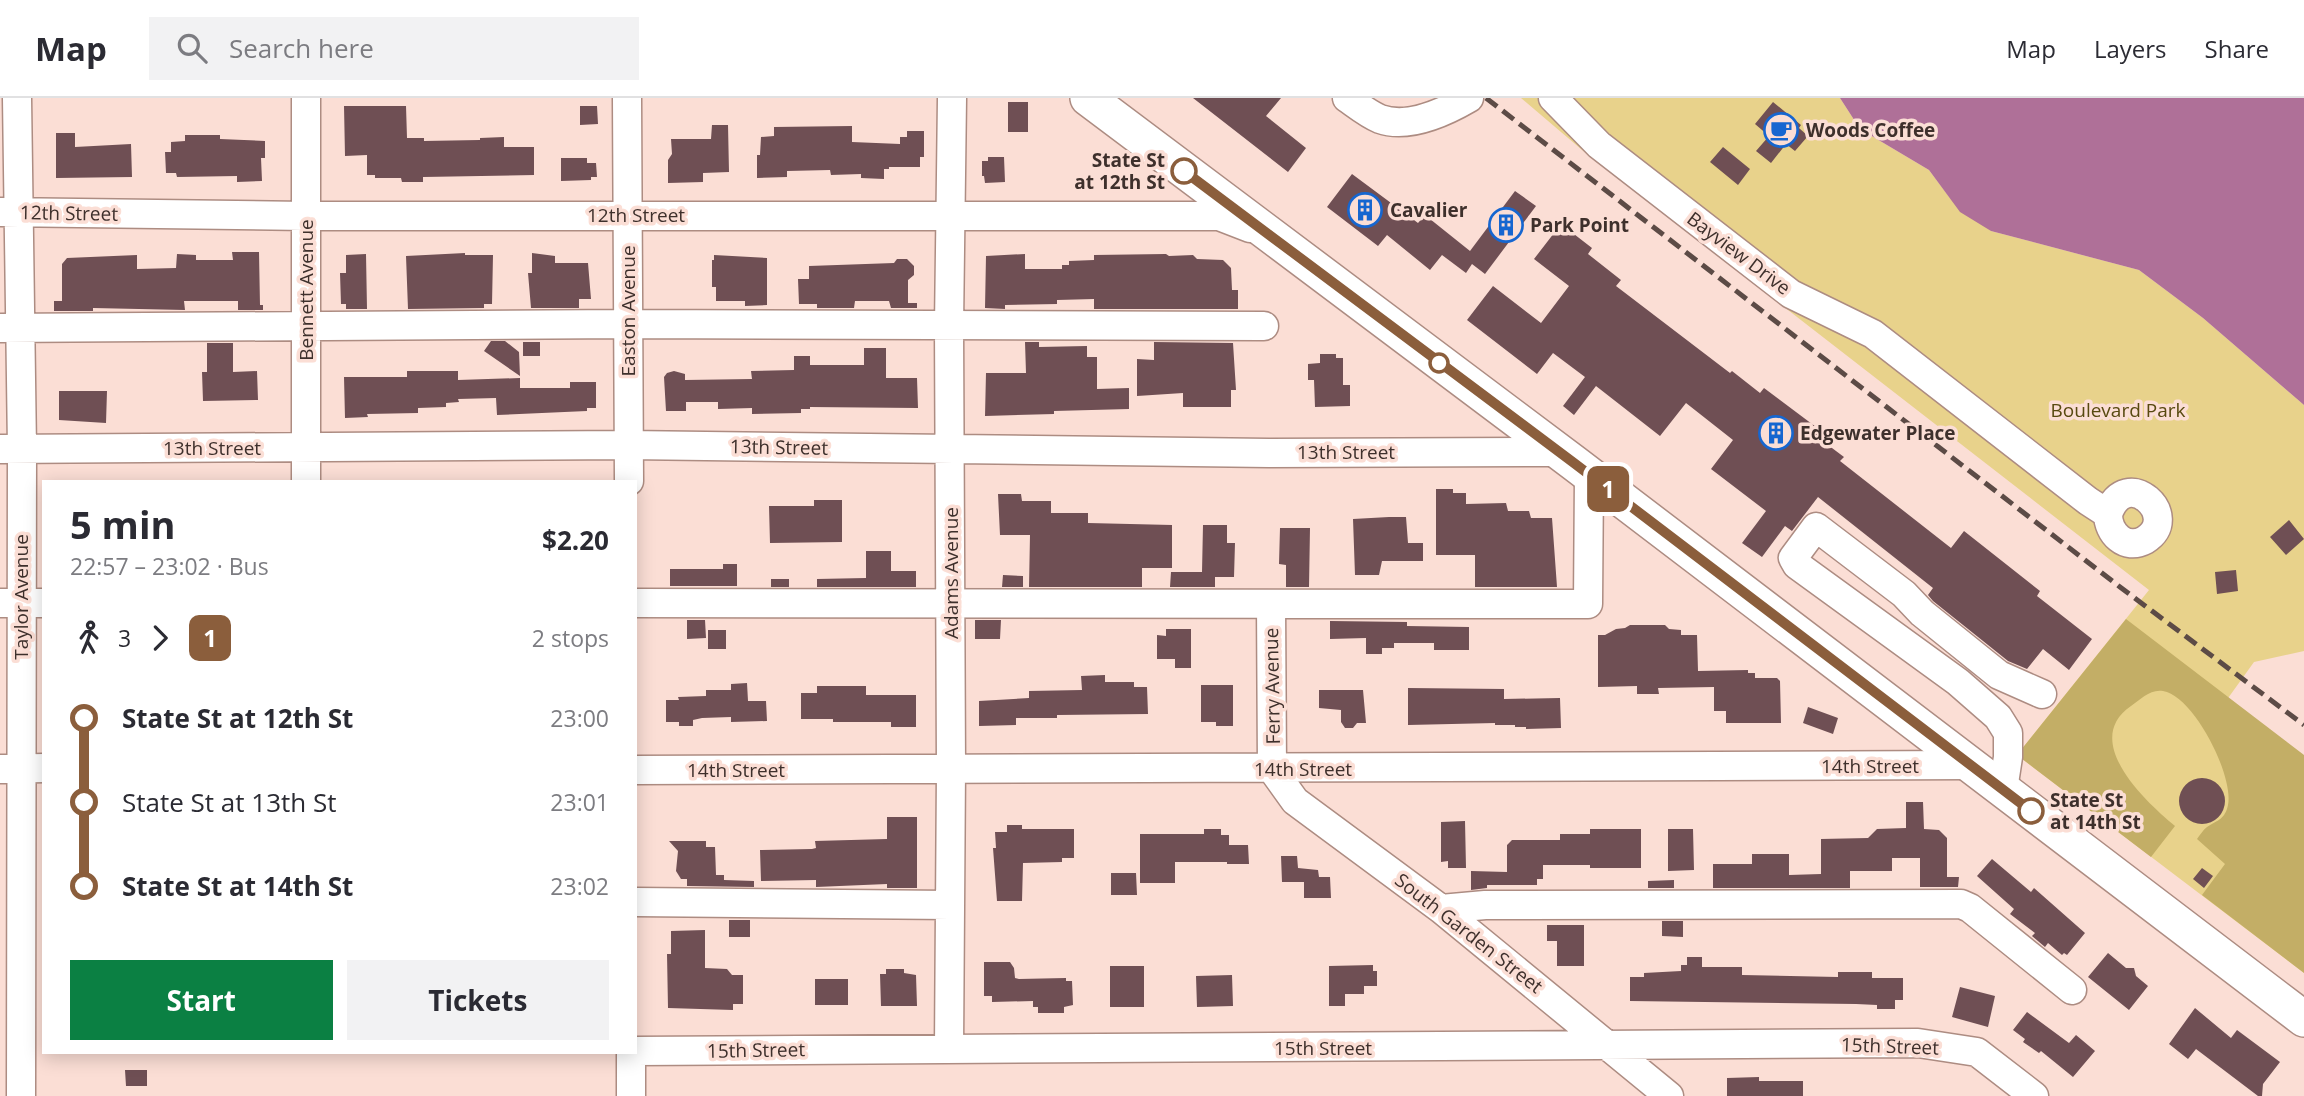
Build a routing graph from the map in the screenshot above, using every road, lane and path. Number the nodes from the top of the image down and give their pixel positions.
1 (17, 98) edge
2 (306, 98) edge
3 (627, 98) edge
4 (1088, 98) edge
5 (1347, 98) edge
6 (1469, 98) edge
7 (1553, 98) edge
8 (947, 99) edge
9 (9, 212) edge
10 (951, 214) junction
11 (628, 215) junction
12 (306, 216) junction
13 (1269, 236) junction
14 (628, 324) junction
15 (306, 325) junction
16 (949, 327) junction
17 (1264, 327) dead end
18 (10, 328) edge
19 (628, 445) junction
20 (306, 447) junction
21 (11, 449) edge
22 (951, 450) junction
23 (1559, 452) junction
24 (1589, 475) junction
25 (306, 480) edge
26 (629, 480) edge
27 (2108, 514) dead end
28 (22, 603) edge
29 (637, 603) edge
30 (951, 604) junction
31 (1271, 604) junction
32 (2042, 694) dead end
33 (1971, 765) junction
34 (21, 769) edge
35 (951, 769) junction
36 (1272, 769) junction
37 (637, 770) edge
38 (2003, 789) junction
39 (637, 902) edge
40 (22, 905) edge
41 (950, 905) junction
42 (1441, 909) junction
43 (2072, 990) dead end
44 (2304, 1019) edge
45 (1609, 1046) junction
46 (22, 1048) edge
47 (949, 1048) junction
48 (637, 1051) edge
49 (633, 1054) edge
50 (21, 1096) edge
51 (631, 1096) edge
52 (1669, 1096) edge
53 (2034, 1096) edge

1 - 9 street, Taylor Avenue
2 - 12 street, Bennett Avenue
3 - 11 street, Easton Avenue
4 - 13 main road
5 - 6 street
7 - 27 street, Bayview Drive
8 - 10 street, Adams Avenue
9 - 12 street, 12th Street
9 - 18 street, Taylor Avenue
10 - 11 street, 12th Street
10 - 13 street, 12th Street
10 - 16 street, Adams Avenue
11 - 12 street, 12th Street
11 - 14 street, Easton Avenue
12 - 15 street, Bennett Avenue
13 - 23 main road
14 - 15 street
14 - 16 street
14 - 19 street, Easton Avenue
15 - 18 street
15 - 20 street, Bennett Avenue
16 - 17 street
16 - 22 street, Adams Avenue
18 - 21 street, Taylor Avenue
19 - 20 street, 13th Street
19 - 22 street, 13th Street
19 - 26 street, Easton Avenue
20 - 21 street, 13th Street
20 - 25 street, Bennett Avenue
21 - 28 street, Taylor Avenue
22 - 23 street, 13th Street
22 - 30 street, Adams Avenue
23 - 24 main road
24 - 31 street
24 - 33 main road
28 - 34 street, Taylor Avenue
29 - 30 street
30 - 31 street
30 - 35 street, Adams Avenue
31 - 36 street, Ferry Avenue
32 - 38 street
33 - 36 street, 14th Street
33 - 38 main road
34 - 40 street, Taylor Avenue
35 - 36 street, 14th Street
35 - 37 street, 14th Street
35 - 41 street, Adams Avenue
36 - 42 street, South Garden Street
38 - 44 main road
39 - 41 street
40 - 46 street, Taylor Avenue
41 - 47 street, Adams Avenue
42 - 43 street
42 - 45 street, South Garden Street
45 - 47 street, 15th Street
45 - 52 street, South Garden Street
45 - 53 street, 15th Street
46 - 50 street, Taylor Avenue
47 - 48 street, 15th Street
49 - 51 street

